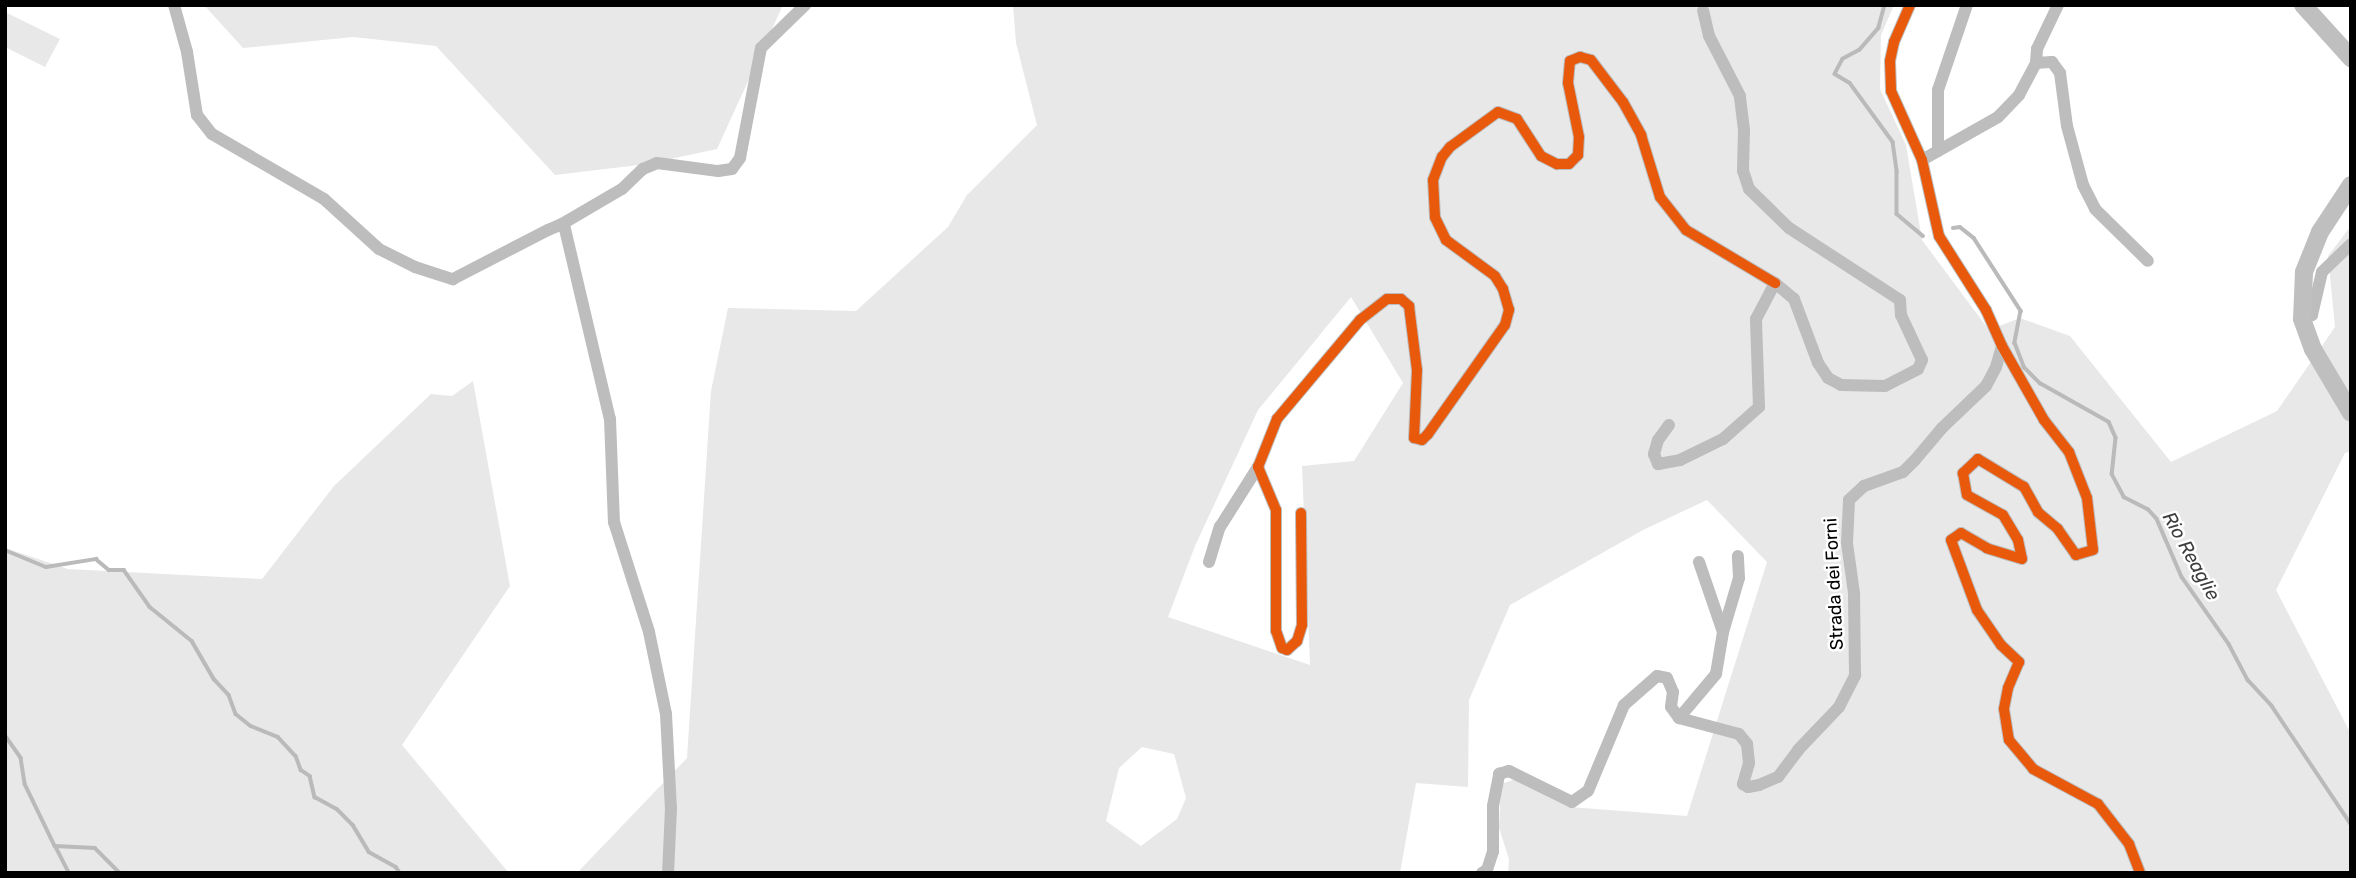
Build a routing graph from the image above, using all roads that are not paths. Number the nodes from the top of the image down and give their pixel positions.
1 (174, 5) edge
2 (805, 5) edge
3 (1910, 5) edge
4 (1967, 5) edge
5 (2058, 5) edge
6 (2303, 5) edge
7 (1703, 11) dead end
8 (2351, 58) edge
9 (2035, 63) junction
10 (1938, 150) junction
11 (1922, 160) junction
12 (2351, 186) edge
13 (562, 224) junction
14 (2351, 244) edge
15 (2148, 261) dead end
16 (1775, 283) junction
17 (2302, 319) junction
18 (2002, 346) junction
19 (2351, 413) edge
20 (1670, 425) dead end
21 (1258, 467) junction
22 (1301, 513) dead end
23 (1738, 555) dead end
24 (1209, 562) dead end
25 (1699, 562) dead end
26 (1723, 632) junction
27 (1679, 718) junction
28 (668, 873) edge
29 (1482, 873) edge
30 (2140, 873) edge

1 - 13 street
2 - 13 street
3 - 11 street
4 - 10 street
5 - 9 street
6 - 8 main road
7 - 16 street
9 - 10 street
9 - 15 street
10 - 11 street
11 - 18 street
12 - 17 main road
13 - 28 street
14 - 17 street
16 - 20 street
16 - 21 street
17 - 19 main road
18 - 27 street, Strada dei Forni
18 - 30 street
21 - 22 street
21 - 24 street
23 - 26 street
25 - 26 street
26 - 27 street
27 - 29 street

